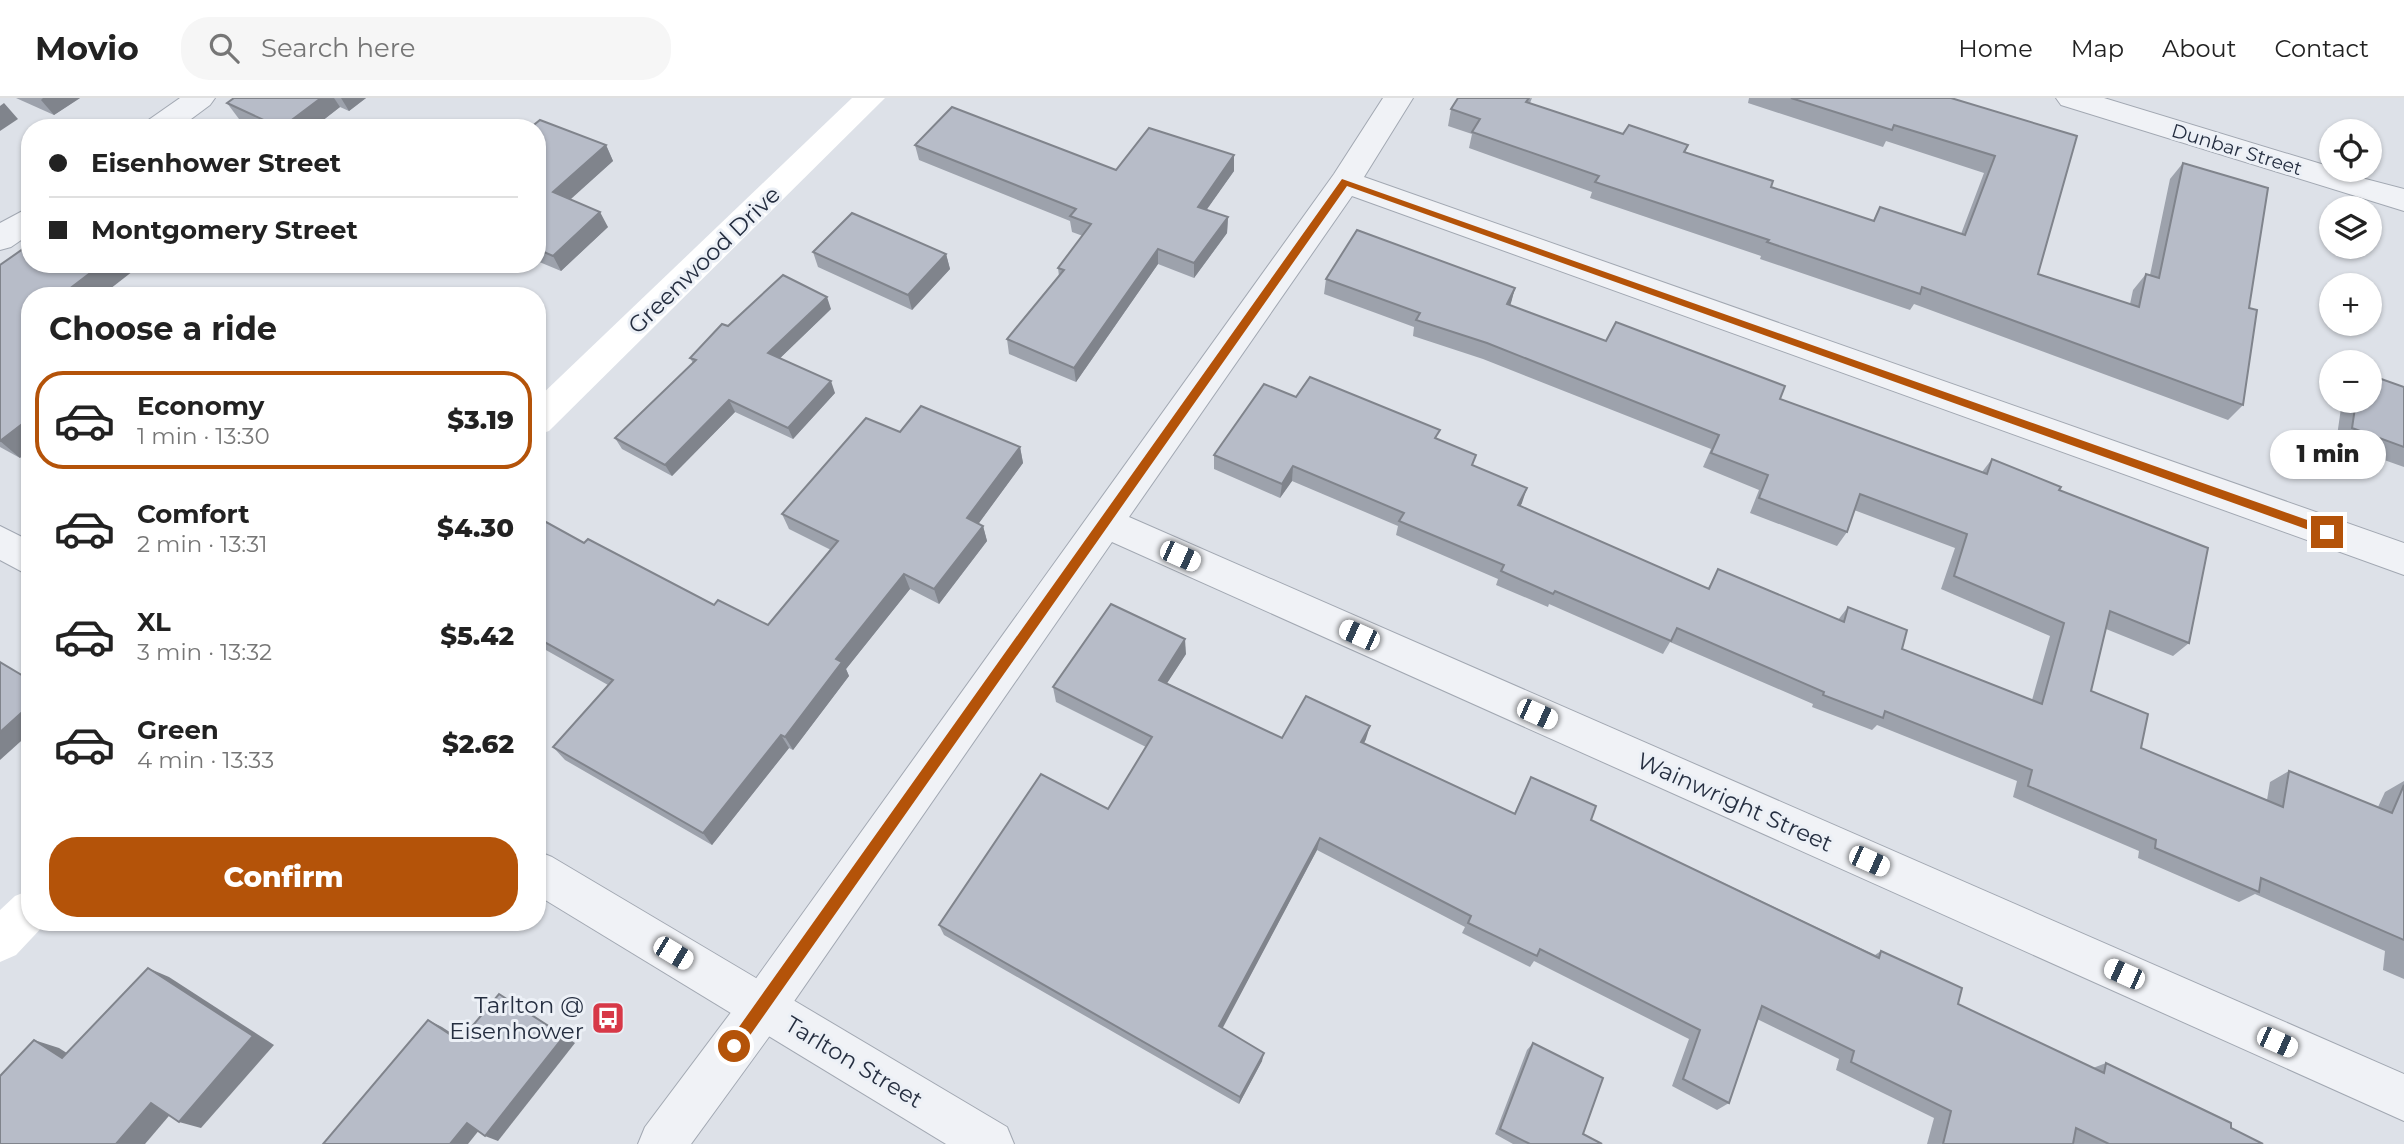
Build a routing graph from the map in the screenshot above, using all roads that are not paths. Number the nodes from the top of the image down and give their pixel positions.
1 (200, 98) edge
2 (870, 98) edge
3 (1398, 98) edge
4 (2071, 98) edge
5 (171, 119) edge
6 (1345, 182) junction
7 (2404, 200) edge
8 (21, 224) edge
9 (0, 239) edge
10 (546, 412) edge
11 (1104, 522) junction
12 (0, 541) edge
13 (21, 554) edge
14 (2404, 559) edge
15 (546, 876) edge
16 (21, 920) edge
17 (0, 940) edge
18 (763, 1007) junction
19 (2404, 1098) edge
20 (662, 1144) edge
21 (990, 1144) edge

1 - 5 street
2 - 10 main road, Greenwood Drive
3 - 6 street
4 - 7 street, Dunbar Street
6 - 11 street
6 - 14 street
8 - 9 street
11 - 18 street
11 - 19 street, Wainwright Street
12 - 13 street
15 - 18 street, Tarlton Street
16 - 17 main road
18 - 20 street
18 - 21 street, Tarlton Street

